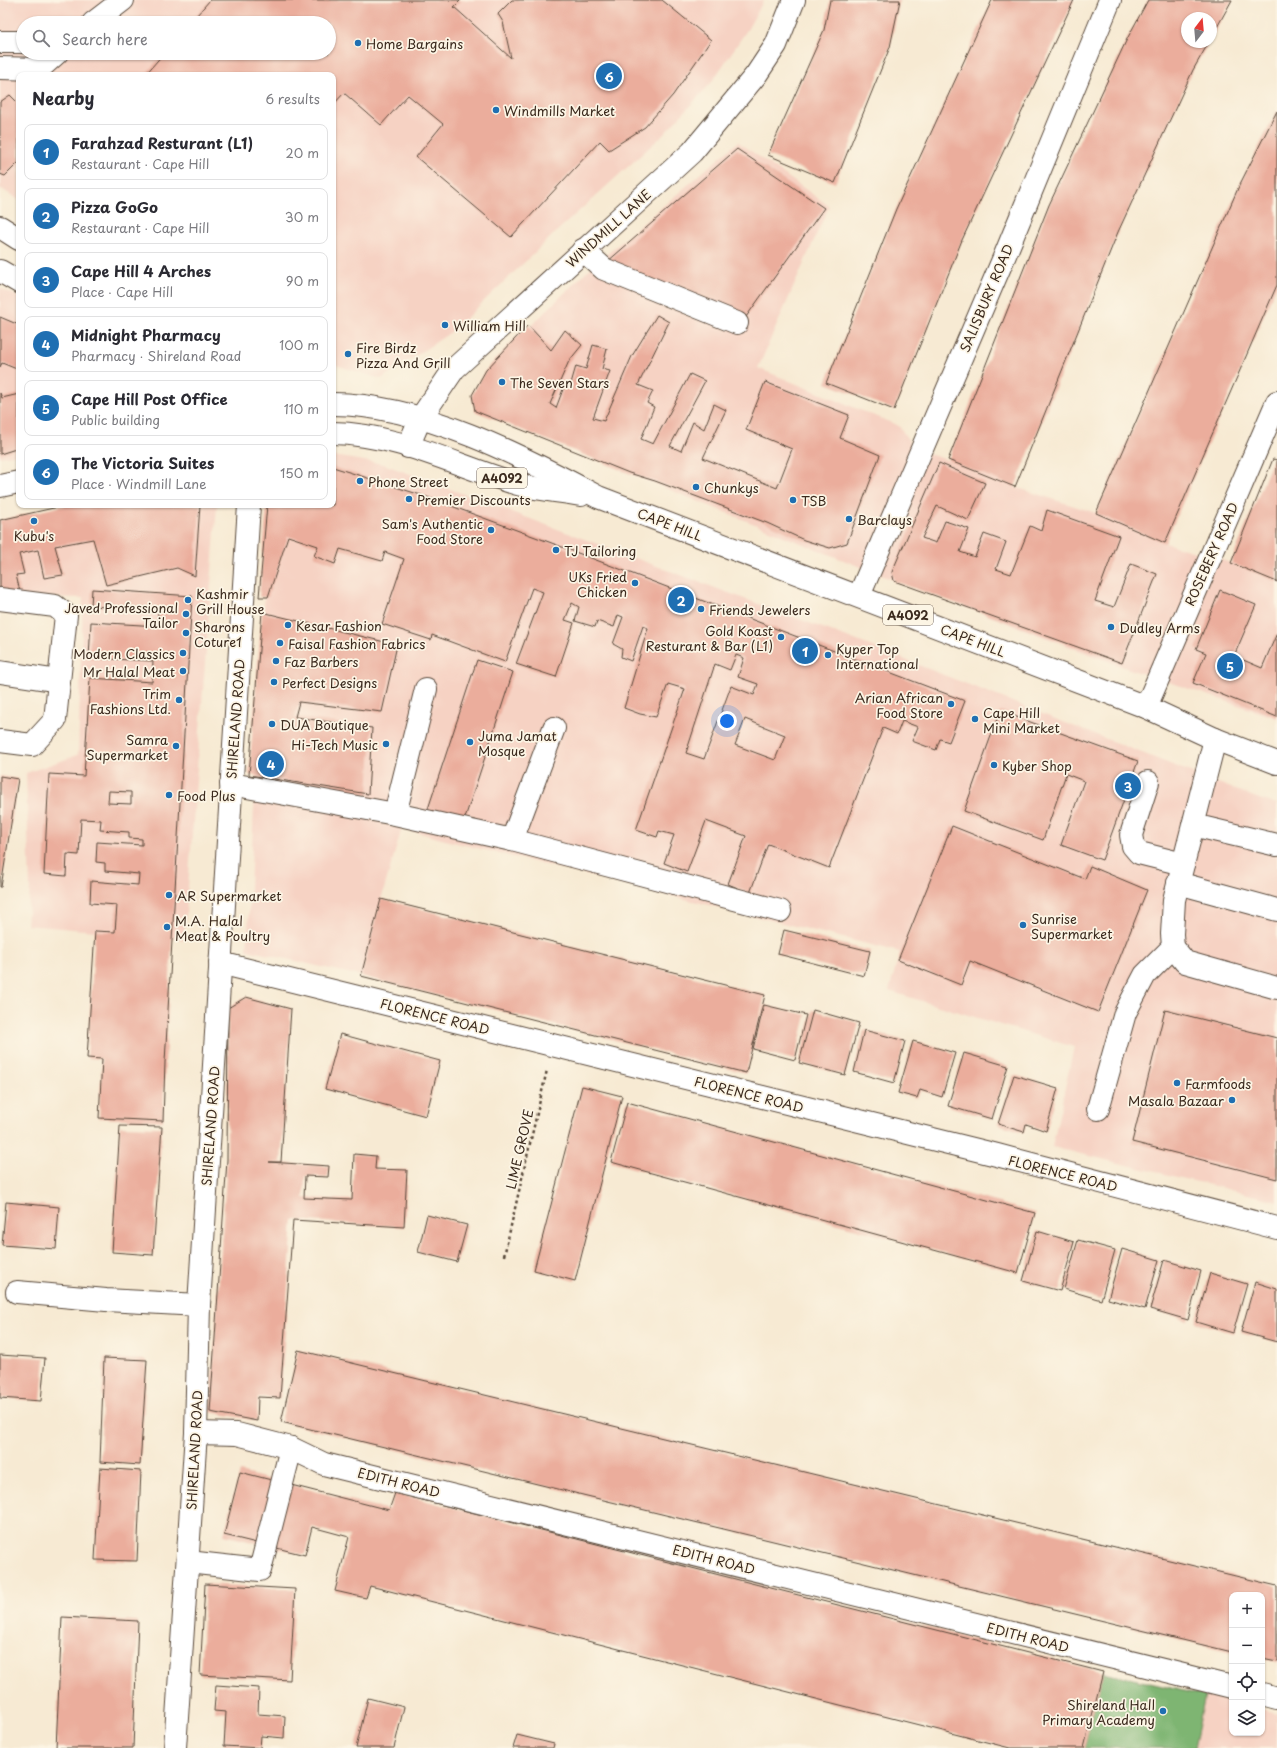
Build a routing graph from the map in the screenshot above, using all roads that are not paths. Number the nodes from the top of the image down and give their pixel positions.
1 (123, 0) edge
2 (794, 0) edge
3 (1110, 0) edge
4 (102, 16) edge
5 (0, 42) edge
6 (16, 42) edge
7 (50, 60) edge
8 (0, 68) edge
9 (0, 227) edge
10 (16, 237) edge
11 (583, 250) junction
12 (0, 271) edge
13 (16, 280) edge
14 (736, 323) dead end
15 (1277, 402) edge
16 (336, 404) edge
17 (420, 419) junction
18 (336, 433) edge
19 (408, 447) junction
20 (16, 483) edge
21 (0, 486) edge
22 (598, 497) junction
23 (249, 508) edge
24 (859, 596) junction
25 (0, 599) edge
26 (0, 672) edge
27 (59, 681) junction
28 (426, 690) dead end
29 (1146, 706) junction
30 (554, 728) dead end
31 (1215, 739) junction
32 (0, 741) edge
33 (1277, 763) edge
34 (1148, 782) dead end
35 (231, 784) junction
36 (395, 814) junction
37 (1193, 825) junction
38 (512, 840) junction
39 (1277, 845) edge
40 (1180, 874) junction
41 (1277, 910) edge
42 (780, 911) dead end
43 (1174, 947) junction
44 (220, 963) junction
45 (1277, 988) edge
46 (1098, 1109) dead end
47 (1277, 1228) edge
48 (17, 1292) dead end
49 (199, 1305) junction
50 (196, 1433) junction
51 (291, 1448) junction
52 (188, 1562) junction
53 (1229, 1686) edge
54 (1265, 1695) edge
55 (1277, 1698) edge
56 (175, 1748) edge

1 - 4 main road
2 - 11 main road, WINDMILL LANE
3 - 24 main road, SALISBURY ROAD
5 - 6 main road
7 - 8 main road
9 - 10 main road
11 - 14 main road
11 - 17 main road, WINDMILL LANE
12 - 13 main road
15 - 29 main road, ROSEBERY ROAD
16 - 17 main road, CAPE HILL / A4092
17 - 19 main road, WINDMILL LANE
17 - 22 main road, CAPE HILL / A4092
18 - 19 main road, CAPE HILL / A4092
19 - 22 main road, CAPE HILL / A4092
20 - 21 main road
22 - 24 main road, CAPE HILL / A4092
23 - 35 main road, SHIRELAND ROAD
24 - 29 main road, CAPE HILL / A4092
25 - 27 main road
26 - 27 main road
27 - 32 main road
28 - 36 main road
29 - 31 main road, CAPE HILL / A4092
30 - 38 main road
31 - 33 main road, CAPE HILL / A4092
31 - 37 main road
34 - 40 main road
35 - 36 main road
35 - 44 main road, SHIRELAND ROAD
36 - 38 main road
37 - 39 main road
37 - 40 main road
38 - 42 main road
40 - 41 main road
40 - 43 main road
43 - 45 main road
43 - 46 main road
44 - 47 main road, FLORENCE ROAD
44 - 49 main road, SHIRELAND ROAD
48 - 49 main road
49 - 50 main road, SHIRELAND ROAD
50 - 51 main road, EDITH ROAD
50 - 52 main road, SHIRELAND ROAD
51 - 52 main road
51 - 53 main road, EDITH ROAD
52 - 56 main road, SHIRELAND ROAD
54 - 55 main road

